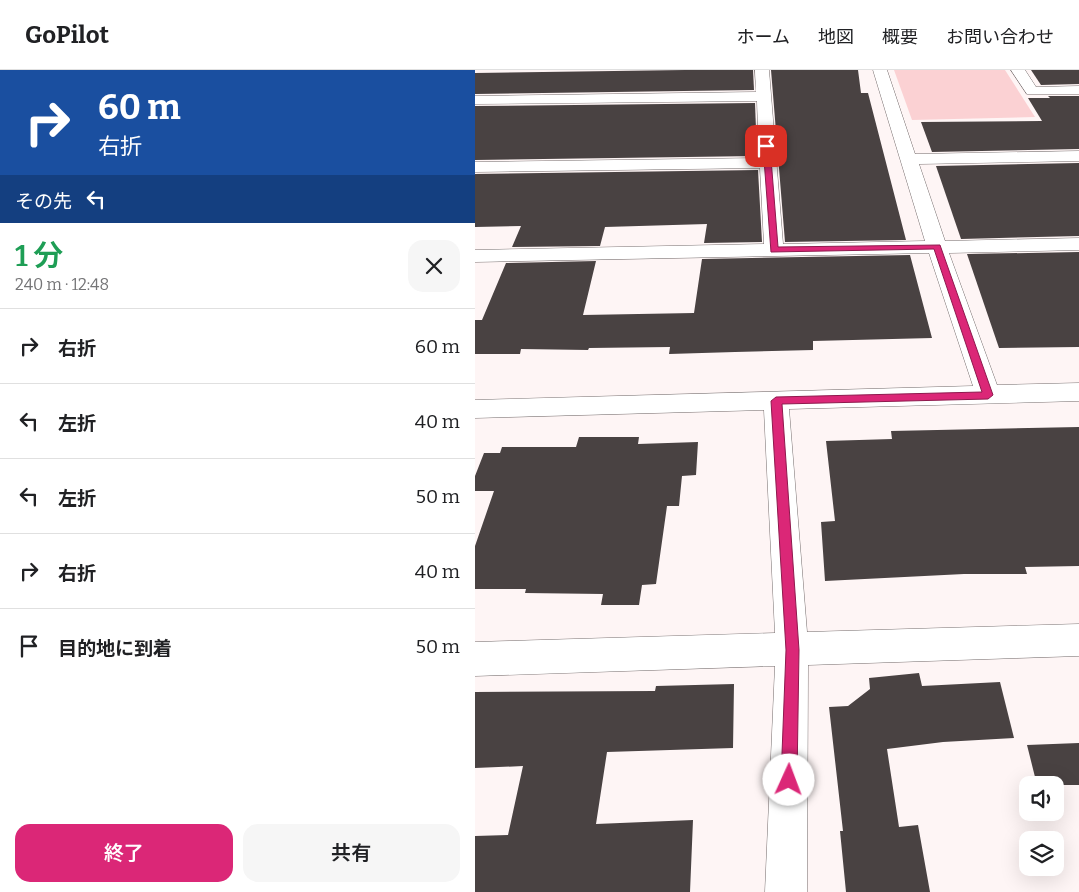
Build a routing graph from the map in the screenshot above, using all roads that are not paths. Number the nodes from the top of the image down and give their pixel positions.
1 (762, 70) edge
2 (880, 70) edge
3 (1018, 70) edge
4 (1079, 90) edge
5 (763, 96) junction
6 (475, 100) edge
7 (1079, 156) edge
8 (910, 159) junction
9 (767, 162) junction
10 (475, 167) edge
11 (1079, 244) edge
12 (937, 247) junction
13 (774, 250) junction
14 (475, 256) edge
15 (1079, 392) edge
16 (988, 395) junction
17 (776, 401) junction
18 (475, 409) edge
19 (1079, 640) edge
20 (792, 650) junction
21 (475, 659) edge
22 (786, 892) edge

1 - 5 street
2 - 8 street
3 - 4 street
5 - 6 street
5 - 9 street
7 - 8 street
8 - 12 street
9 - 10 street
9 - 13 street
11 - 12 street
12 - 13 street
12 - 16 street
13 - 14 street
15 - 16 street
16 - 17 street
17 - 18 street
17 - 20 street
19 - 20 street
20 - 21 street
20 - 22 street

